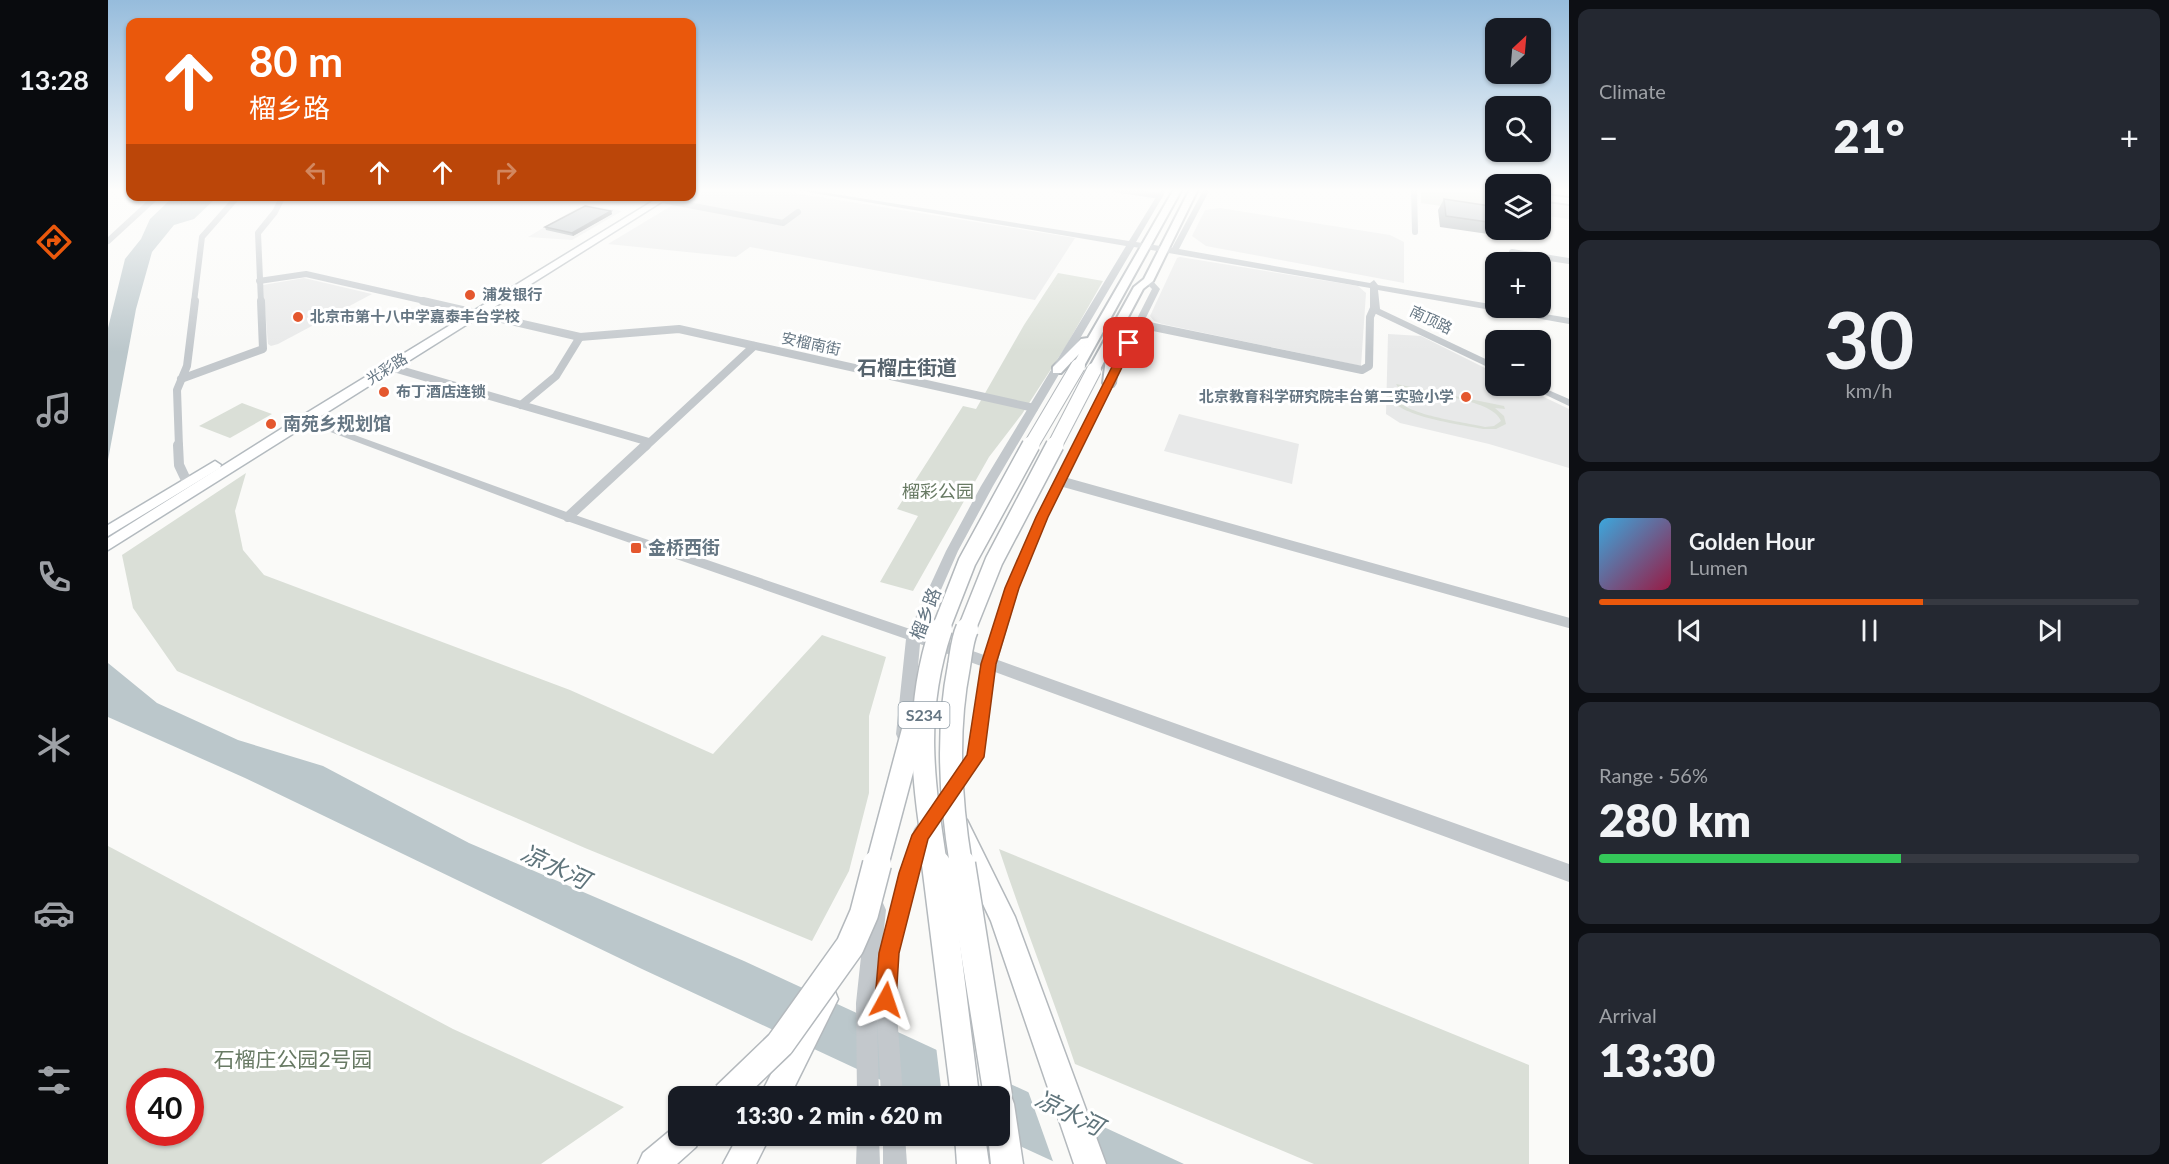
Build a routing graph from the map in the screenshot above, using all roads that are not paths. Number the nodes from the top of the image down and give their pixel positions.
1 (201, 243) edge
2 (258, 243) edge
3 (581, 243) edge
4 (588, 243) edge
5 (1128, 243) edge
6 (1147, 243) edge
7 (1172, 243) edge
8 (1173, 243) edge
9 (1132, 244) junction
10 (1145, 246) junction
11 (1170, 248) junction
12 (1551, 258) edge
13 (1569, 261) edge
14 (260, 281) junction
15 (1148, 282) junction
16 (1374, 284) junction
17 (1485, 302) edge
18 (1374, 308) junction
19 (464, 310) junction
20 (477, 313) junction
21 (1551, 315) edge
22 (1569, 319) edge
23 (1139, 324) junction
24 (1100, 326) junction
25 (1117, 328) junction
26 (579, 337) junction
27 (754, 345) junction
28 (1485, 363) edge
29 (390, 367) junction
30 (1084, 372) junction
31 (182, 379) junction
32 (1551, 395) edge
33 (1569, 404) edge
34 (521, 405) junction
35 (1034, 408) junction
36 (298, 418) junction
37 (649, 442) junction
38 (1060, 481) junction
39 (187, 482) junction
40 (169, 500) junction
41 (568, 517) junction
42 (108, 531) edge
43 (108, 544) edge
44 (1569, 623) edge
45 (914, 636) junction
46 (989, 664) junction
47 (925, 691) junction
48 (953, 817) junction
49 (1569, 873) edge
50 (859, 956) junction
51 (736, 1086) edge
52 (781, 1086) edge
53 (868, 1086) edge
54 (891, 1086) edge
55 (964, 1086) edge
56 (996, 1086) edge
57 (674, 1146) edge
58 (749, 1146) edge
59 (868, 1146) edge
60 (894, 1146) edge
61 (971, 1146) edge
62 (1005, 1146) edge
63 (654, 1164) edge
64 (739, 1164) edge
65 (868, 1164) edge
66 (895, 1164) edge
67 (973, 1164) edge
68 (1007, 1164) edge
69 (1090, 1164) edge

1 - 31 street
2 - 14 street
3 - 19 main road, 光彩路
4 - 20 main road, 光彩路
5 - 9 street
6 - 10 main road, 榴乡路
7 - 11 main road, 榴乡路
8 - 11 street, 榴乡路
9 - 10 street
9 - 30 street, 榴乡路
10 - 11 street
10 - 24 main road, 榴乡路
11 - 15 main road, 榴乡路
11 - 16 street
12 - 13 street
14 - 19 street, 安榴南街
14 - 31 street
15 - 23 street, 榴乡路
15 - 25 main road, 榴乡路
16 - 17 street
16 - 18 street
16 - 22 street
18 - 23 street
18 - 28 street, 南顶路
19 - 20 street, 安榴南街
19 - 36 main road, 光彩路
20 - 26 street, 安榴南街
20 - 29 main road, 光彩路
21 - 22 street
23 - 30 street, 榴乡路
24 - 30 main road
24 - 30 main road, 榴乡路
25 - 30 main road
25 - 30 main road, 榴乡路
26 - 27 street, 安榴南街
26 - 34 street
27 - 35 street, 安榴南街
27 - 37 street
29 - 34 street
29 - 36 main road, 光彩路
30 - 35 street, 榴乡路
30 - 38 street, 榴乡路
30 - 47 highway, 榴乡路 / S234, bridge
30 - 48 highway, 榴乡路 / S234, bridge
31 - 39 street
32 - 33 street
34 - 37 street
35 - 45 street, 榴乡路
36 - 39 main road, 光彩路
36 - 40 main road, 光彩路
36 - 41 street
37 - 41 street
38 - 44 street
38 - 46 street, 榴乡路
39 - 40 main road, 光彩路
40 - 42 main road, 光彩路
40 - 43 main road, 光彩路
41 - 45 street
45 - 46 street
45 - 50 street, 榴乡路
46 - 49 street
46 - 54 street, 榴乡路
47 - 50 highway, bridge
47 - 55 highway, 榴乡路 / S234, bridge
48 - 56 highway, 榴乡路 / S234, bridge
48 - 69 highway, bridge
50 - 51 highway, bridge
50 - 52 highway, bridge
50 - 53 street, 榴乡路
57 - 63 highway
58 - 64 highway
59 - 65 street
60 - 66 street
61 - 67 highway
62 - 68 highway

